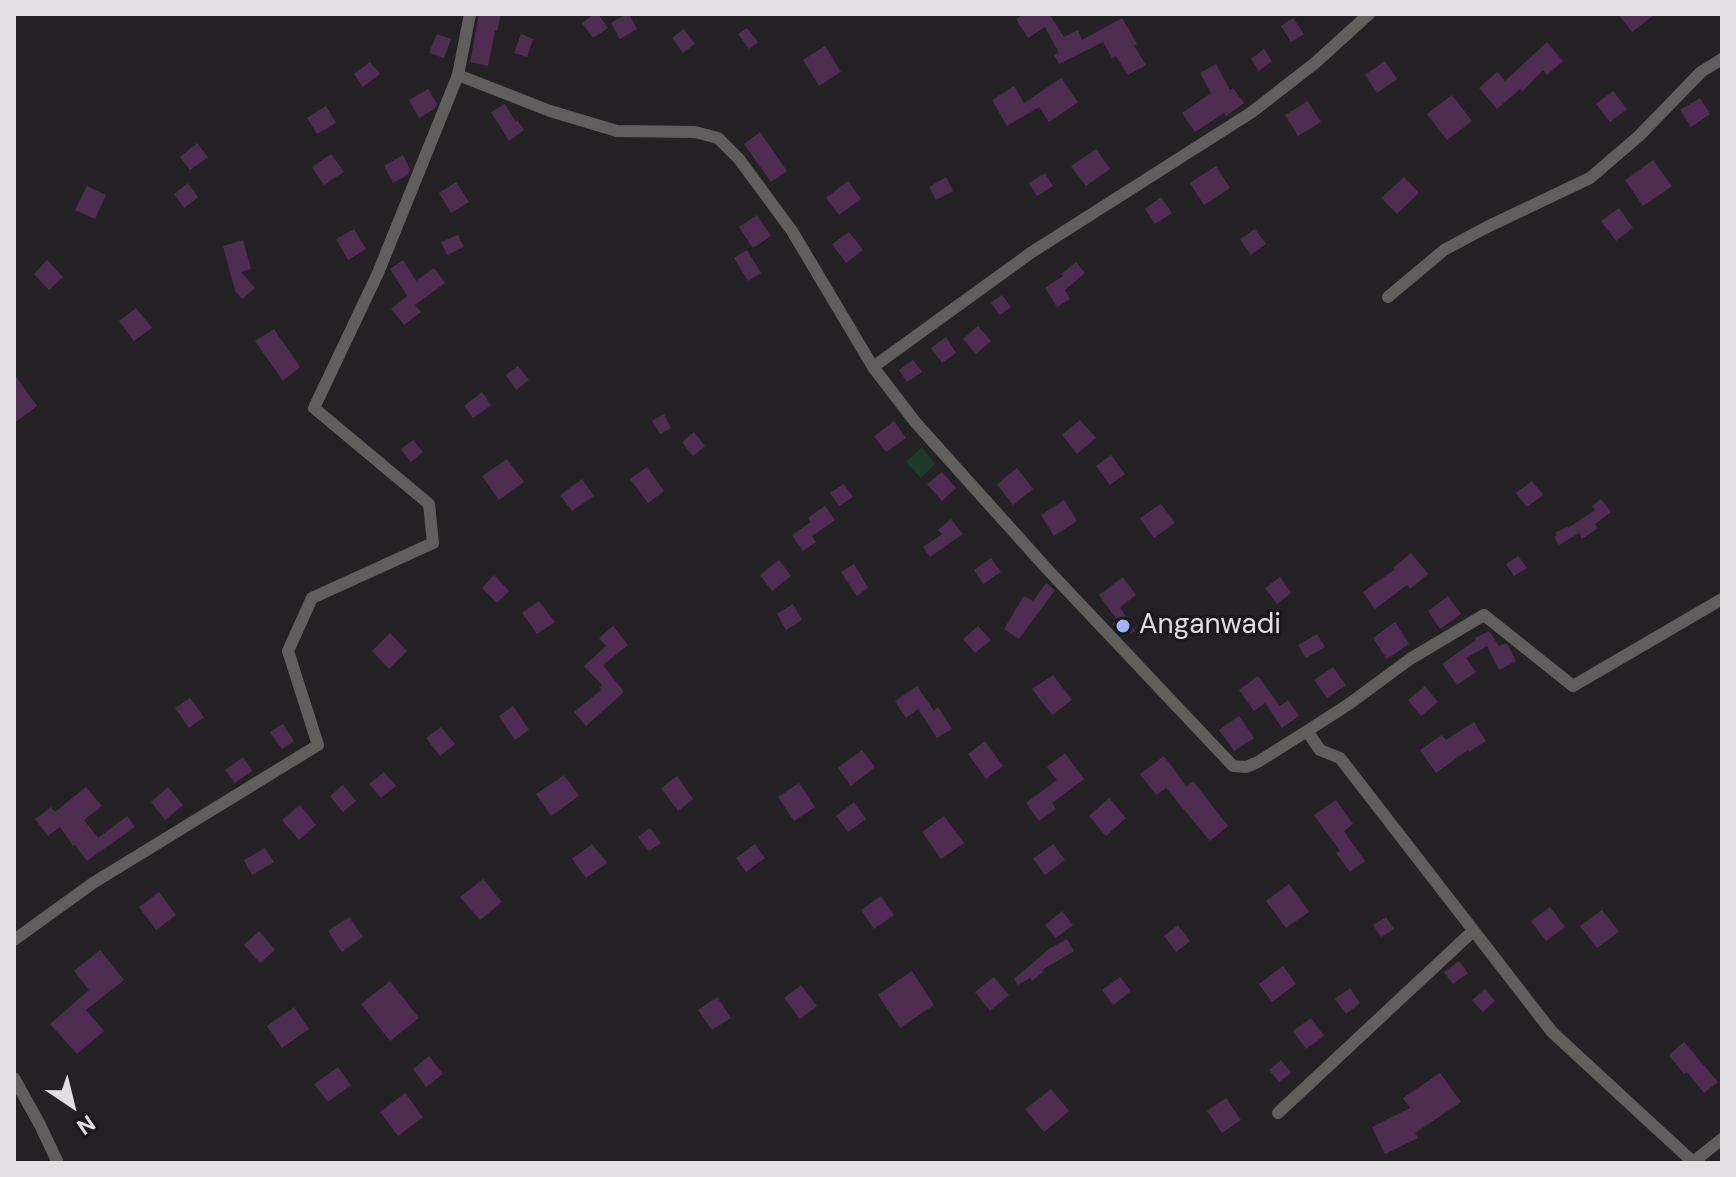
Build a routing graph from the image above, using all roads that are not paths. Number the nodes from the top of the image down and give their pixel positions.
1 (470, 14) edge
2 (1369, 14) edge
3 (1722, 59) edge
4 (458, 75) junction
5 (1388, 297) dead end
6 (873, 367) junction
7 (1722, 599) edge
8 (1307, 731) junction
9 (1473, 931) junction
10 (14, 940) edge
11 (14, 1078) edge
12 (1278, 1113) dead end
13 (1722, 1139) edge
14 (58, 1163) edge
15 (1693, 1163) edge

1 - 4 street
2 - 6 street
3 - 5 street
4 - 6 street
4 - 10 street
6 - 8 street
7 - 8 street
8 - 9 street
9 - 12 street
9 - 15 street
11 - 14 street
13 - 15 street

